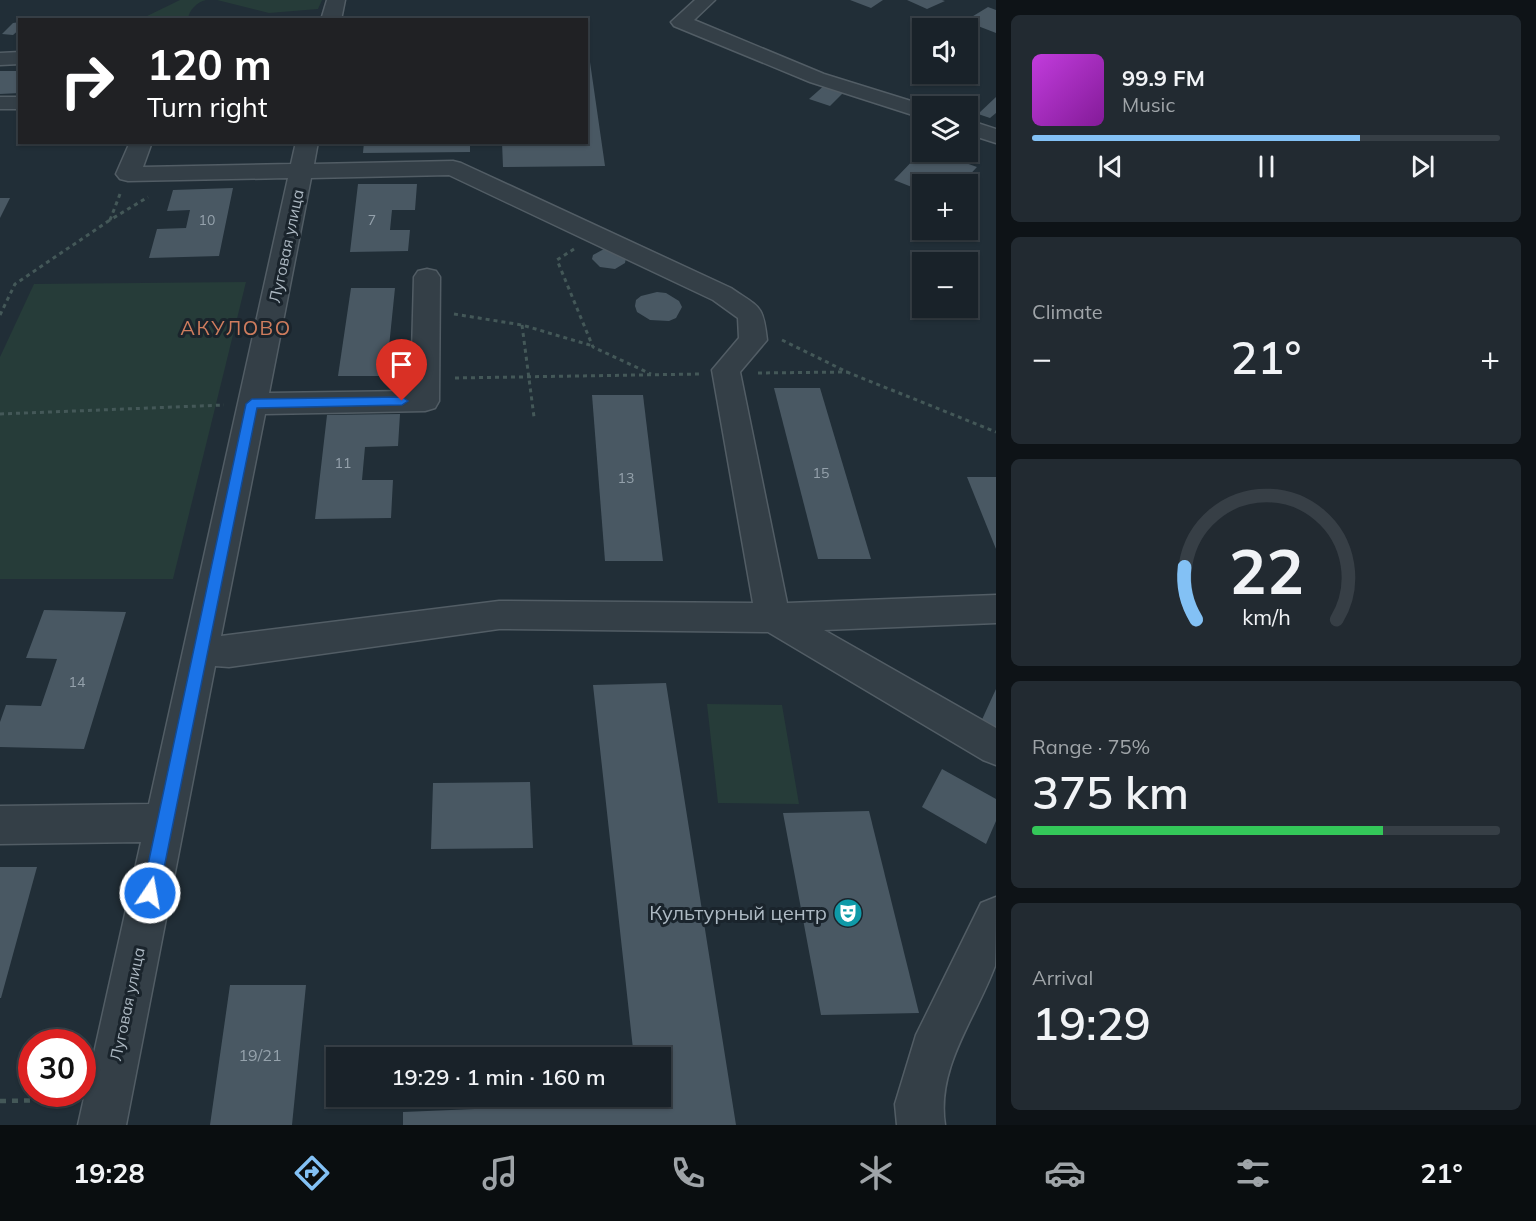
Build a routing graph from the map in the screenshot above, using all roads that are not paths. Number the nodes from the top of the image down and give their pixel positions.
1 (336, 0) edge
2 (706, 0) edge
3 (332, 18) edge
4 (18, 58) edge
5 (0, 59) edge
6 (0, 103) edge
7 (18, 103) edge
8 (912, 109) edge
9 (978, 130) edge
10 (996, 136) edge
11 (140, 144) edge
12 (304, 157) edge
13 (428, 277) dead end
14 (252, 404) junction
15 (996, 609) edge
16 (773, 618) junction
17 (200, 650) junction
18 (996, 748) edge
19 (165, 823) junction
20 (0, 825) edge
21 (996, 918) edge
22 (102, 1125) edge
23 (921, 1125) edge

1 - 3 street
2 - 8 street
4 - 5 street
6 - 7 street
9 - 10 street
11 - 12 street
12 - 14 street, Луговая улица
12 - 16 street
13 - 14 street
14 - 17 street, Луговая улица
15 - 16 street
16 - 17 street
16 - 18 street
17 - 19 street, Луговая улица
19 - 20 street
19 - 22 street, Луговая улица
21 - 23 street

